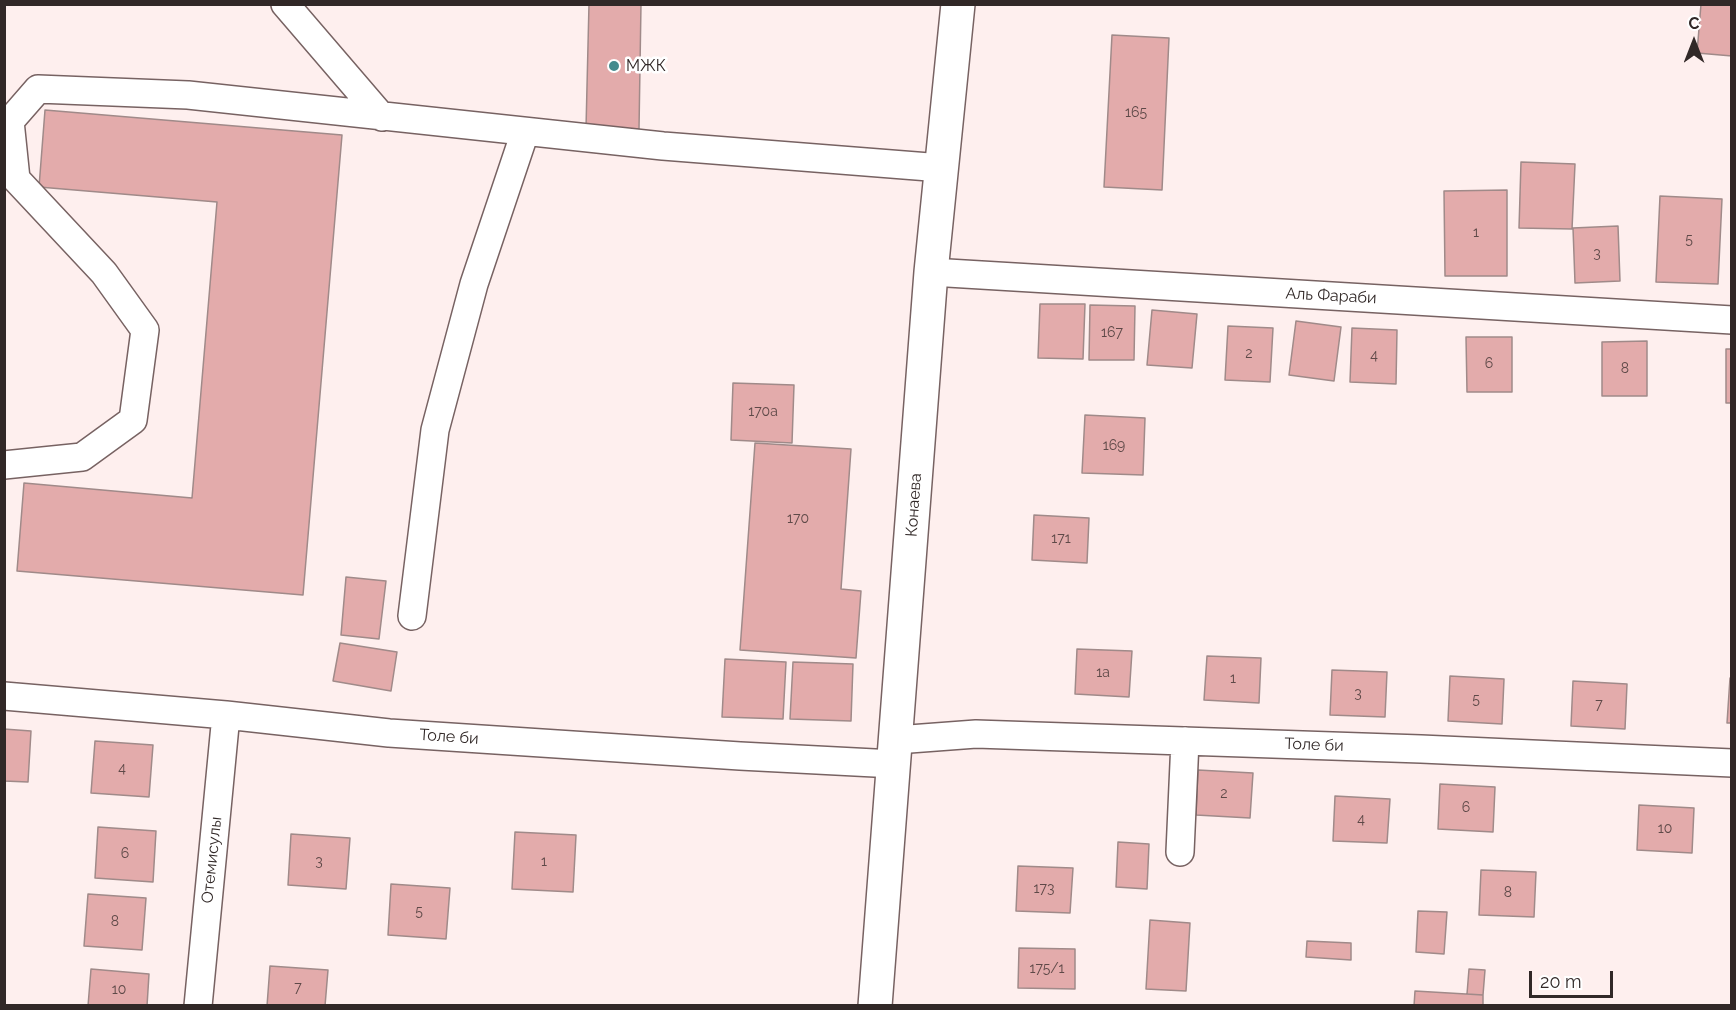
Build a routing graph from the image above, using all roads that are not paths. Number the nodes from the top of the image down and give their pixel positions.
1 (285, 4) edge
2 (958, 4) edge
3 (382, 117) junction
4 (525, 132) junction
5 (942, 168) junction
6 (931, 272) junction
7 (1731, 320) edge
8 (4, 465) edge
9 (412, 616) dead end
10 (4, 696) edge
11 (226, 715) junction
12 (1185, 741) junction
13 (895, 752) junction
14 (1731, 763) edge
15 (1180, 852) dead end
16 (198, 1005) edge
17 (875, 1005) edge

1 - 3 street
2 - 5 main road, Конаева
3 - 4 street
3 - 8 street
4 - 5 street
4 - 9 street
5 - 6 main road, Конаева
6 - 7 street, Аль Фараби
6 - 13 main road, Конаева
10 - 11 street, Толе би
11 - 13 street, Толе би
11 - 16 street, Отемисулы
12 - 13 street, Толе би
12 - 14 street, Толе би
12 - 15 street
13 - 17 main road, Конаева

